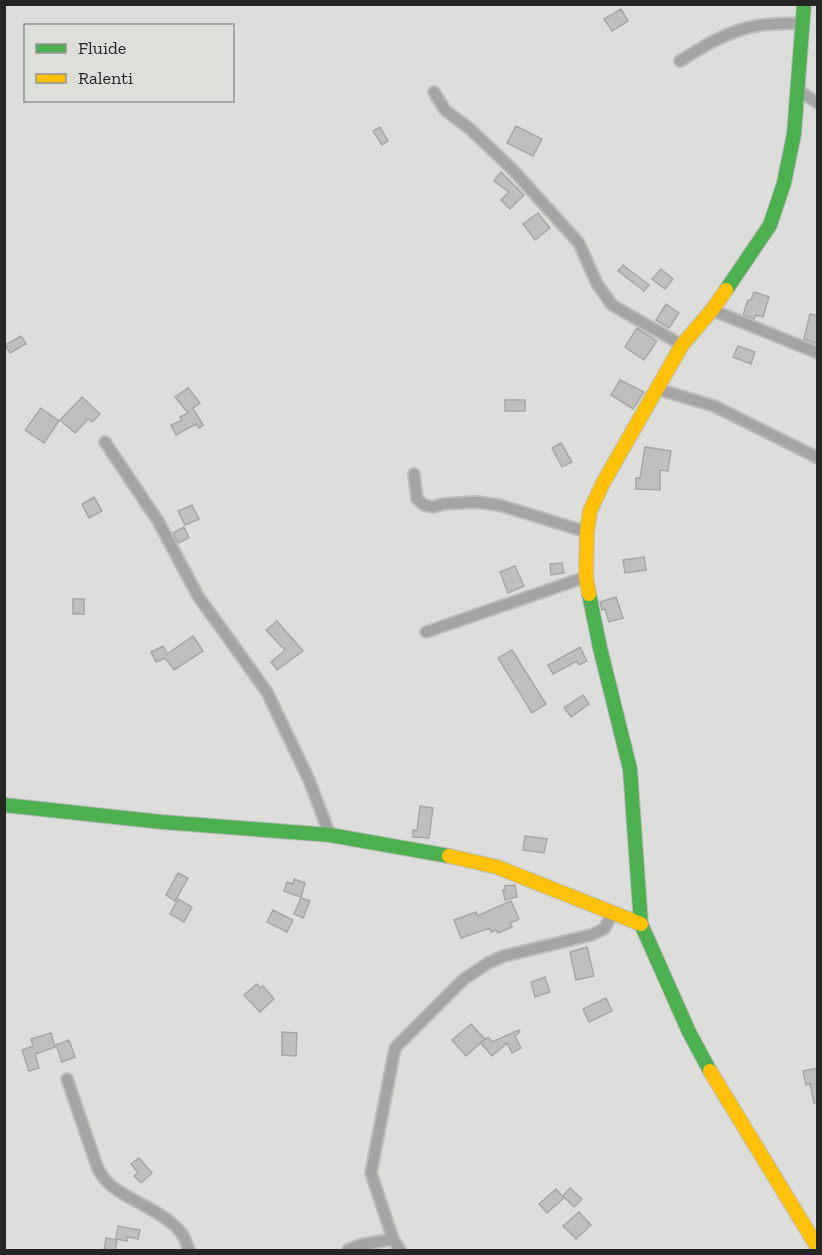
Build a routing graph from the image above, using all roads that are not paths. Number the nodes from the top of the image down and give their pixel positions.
1 (804, 4) edge
2 (803, 23) junction
3 (680, 61) dead end
4 (799, 91) junction
5 (434, 92) dead end
6 (818, 103) edge
7 (712, 310) junction
8 (682, 345) junction
9 (818, 353) edge
10 (657, 389) junction
11 (105, 441) dead end
12 (818, 458) edge
13 (414, 474) dead end
14 (587, 532) junction
15 (586, 577) junction
16 (426, 632) dead end
17 (4, 805) edge
18 (330, 835) junction
19 (613, 913) junction
20 (641, 924) junction
21 (68, 1079) dead end
22 (393, 1239) junction
23 (818, 1248) edge
24 (189, 1251) edge
25 (348, 1251) edge
26 (400, 1251) edge

1 - 2 street
2 - 3 street
2 - 4 street
4 - 6 street
4 - 7 street
5 - 8 street
7 - 8 street
7 - 9 street
8 - 10 street
10 - 12 street
10 - 14 street
11 - 18 street
13 - 14 street
14 - 15 street
15 - 16 street
15 - 20 street
17 - 18 street
18 - 19 street
19 - 20 street
19 - 22 street
20 - 23 street
21 - 24 street
22 - 25 street
22 - 26 street

